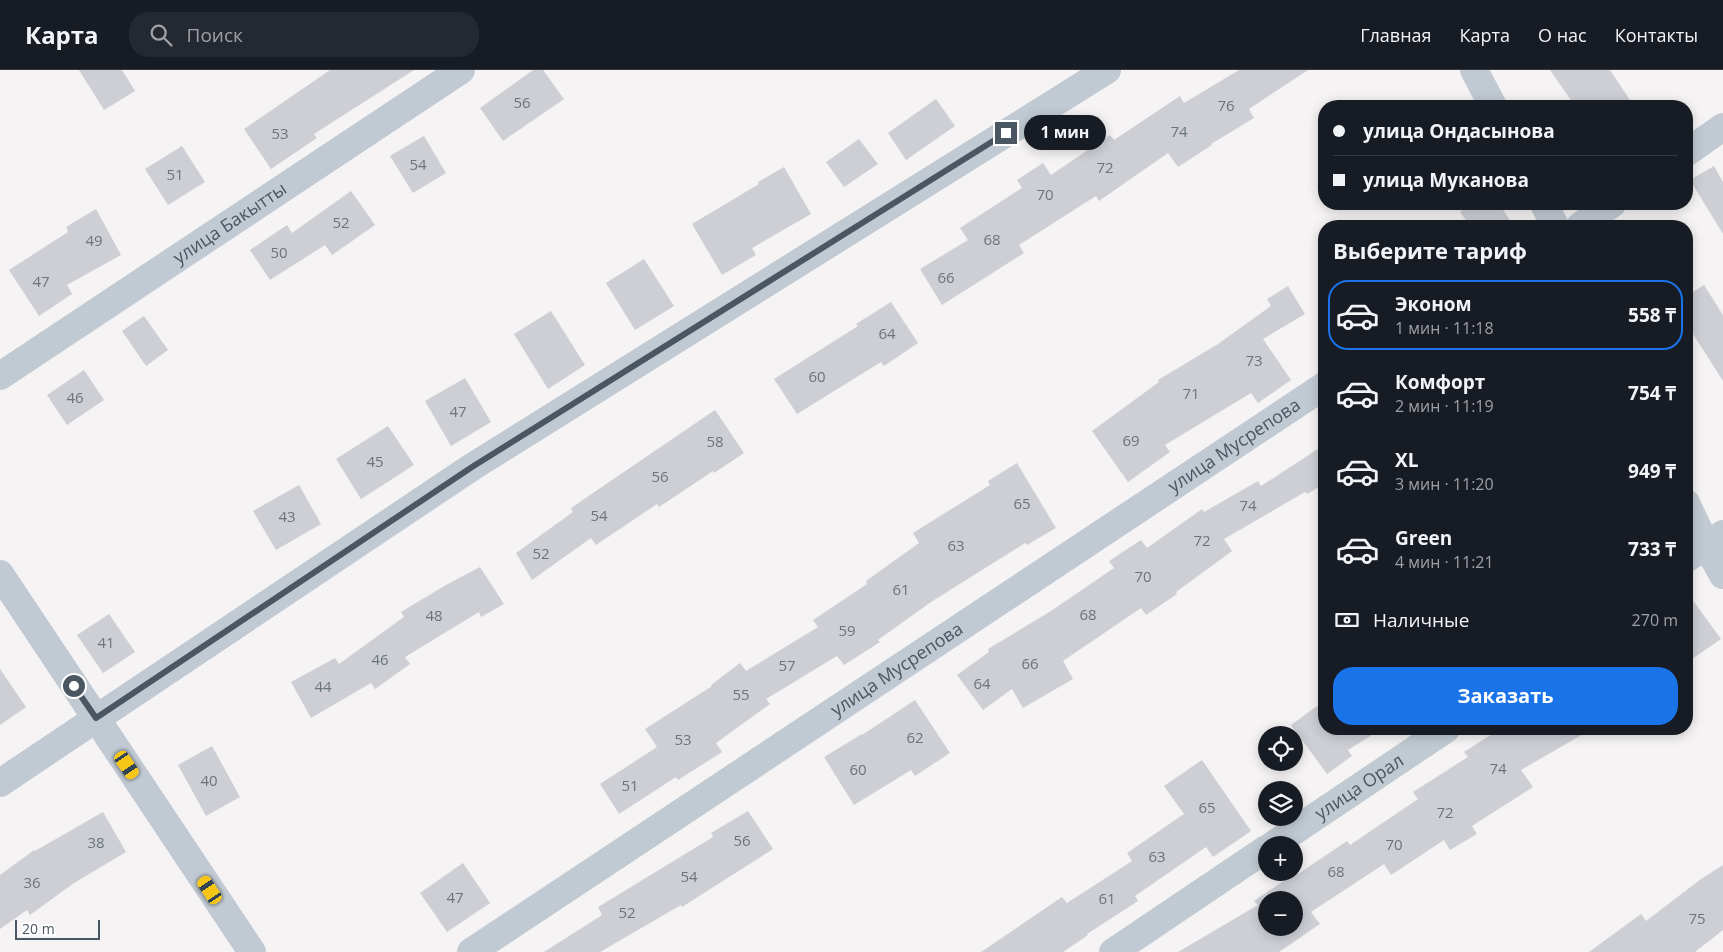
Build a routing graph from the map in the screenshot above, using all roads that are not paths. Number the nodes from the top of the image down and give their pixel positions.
1 (461, 70) edge
2 (1106, 70) edge
3 (1474, 70) edge
4 (1490, 100) edge
5 (1723, 127) edge
6 (1693, 147) edge
7 (1603, 210) edge
8 (1589, 220) edge
9 (0, 376) edge
10 (1318, 390) edge
11 (1693, 519) edge
12 (1705, 546) edge
13 (0, 574) edge
14 (1723, 575) edge
15 (96, 718) junction
16 (1437, 735) edge
17 (0, 783) edge
18 (1286, 836) edge
19 (1258, 854) edge
20 (252, 952) edge
21 (471, 952) edge
22 (1113, 952) edge

1 - 9 street, улица Бакытты
2 - 15 street
3 - 4 street
5 - 6 street
7 - 8 street
10 - 21 street, улица Мусрепова
11 - 12 street
12 - 14 street
13 - 15 street
15 - 17 street
15 - 20 street
16 - 18 street, улица Орал
19 - 22 street

